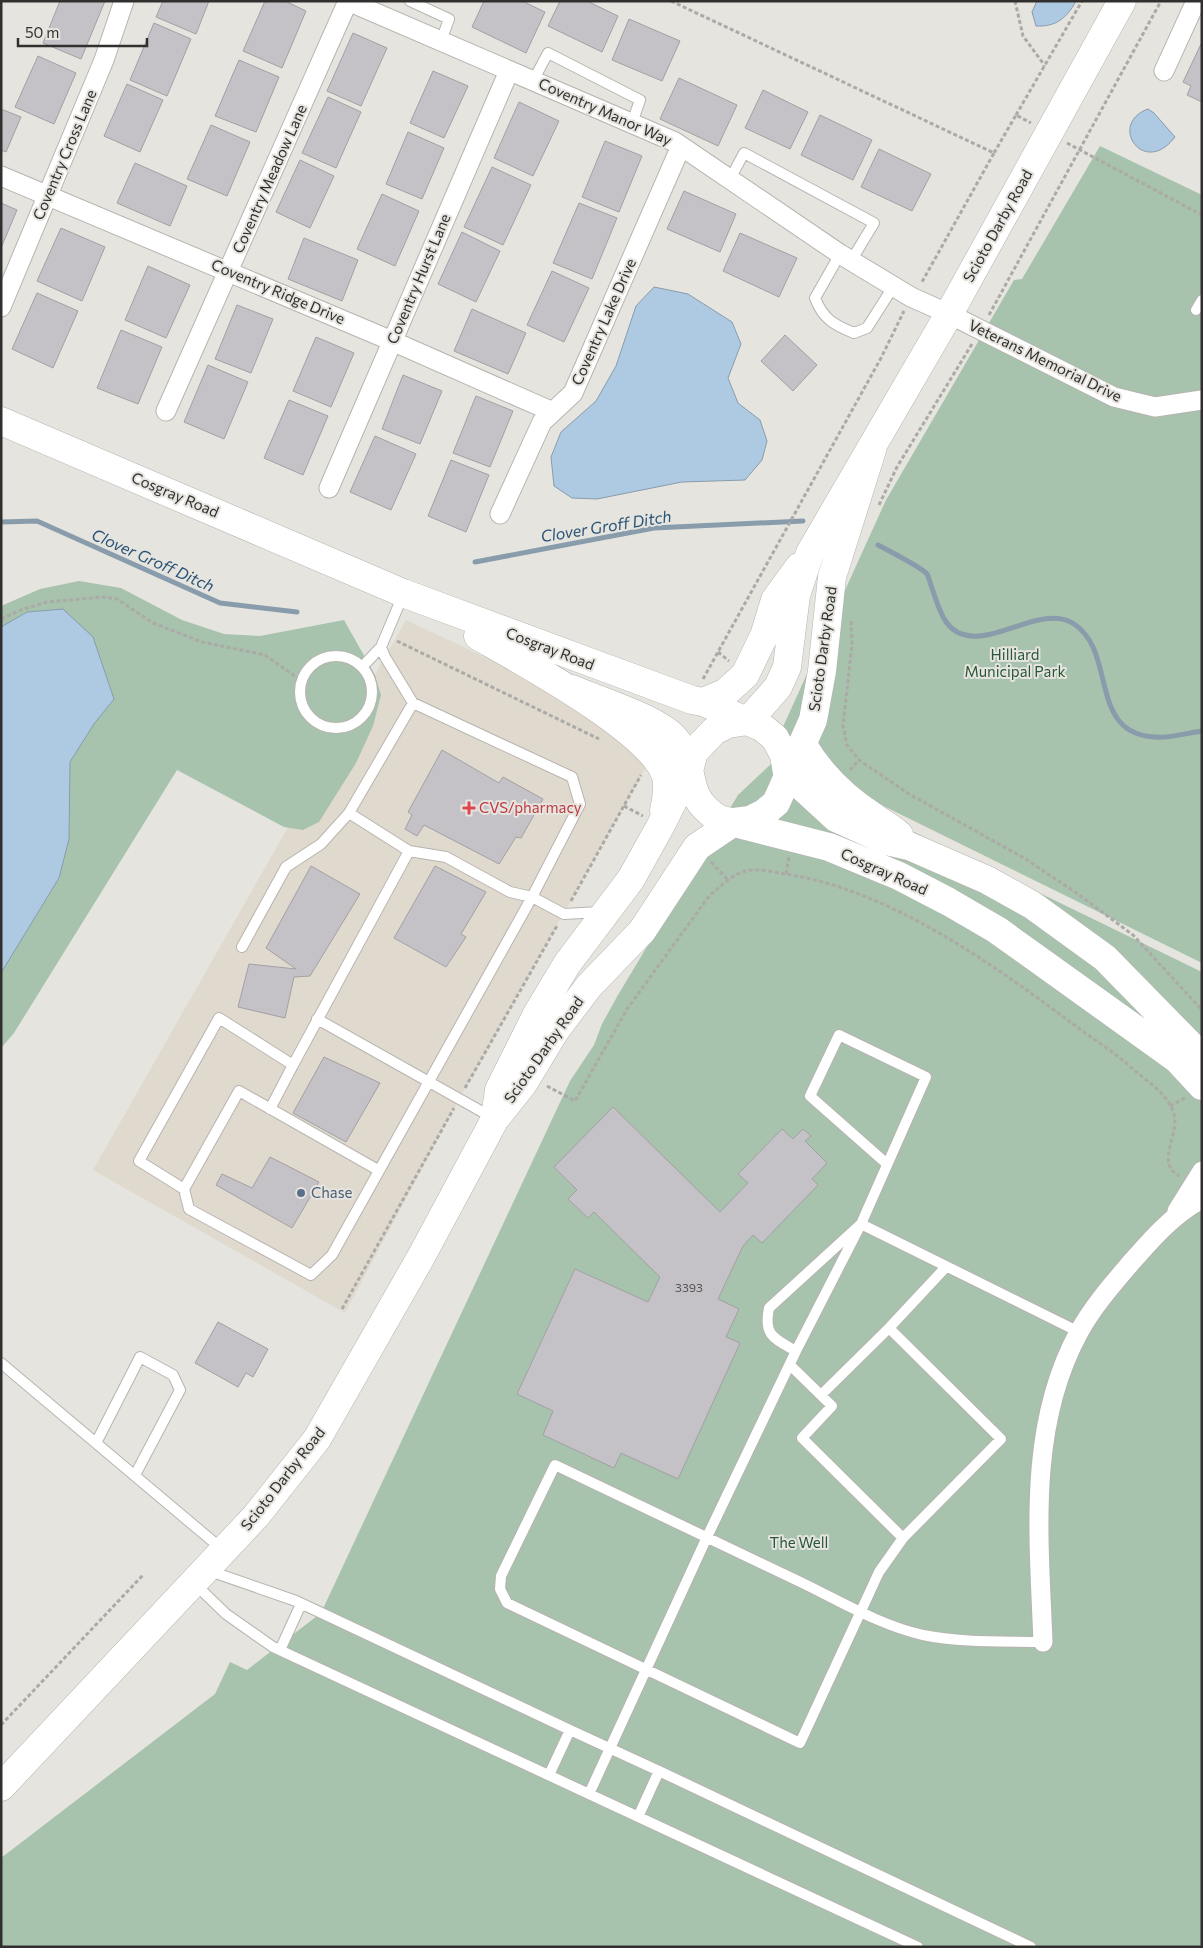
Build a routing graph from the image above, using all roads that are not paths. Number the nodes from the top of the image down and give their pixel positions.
1 (124, 1) edge
2 (348, 1) edge
3 (410, 1) edge
4 (1122, 1) edge
5 (1196, 1) edge
6 (440, 41) junction
7 (509, 70) junction
8 (1164, 71) dead end
9 (533, 81) junction
10 (632, 123) junction
11 (681, 146) junction
12 (1, 176) edge
13 (730, 179) junction
14 (48, 194) junction
15 (845, 258) junction
16 (229, 272) junction
17 (893, 287) junction
18 (1202, 300) edge
19 (1, 307) edge
20 (1196, 310) dead end
21 (950, 314) junction
22 (392, 341) junction
23 (1202, 400) edge
24 (166, 411) dead end
25 (553, 412) junction
26 (1, 421) edge
27 (872, 450) junction
28 (329, 488) dead end
29 (500, 514) dead end
30 (810, 553) junction
31 (403, 593) junction
32 (383, 642) junction
33 (362, 667) junction
34 (572, 689) junction
35 (703, 702) junction
36 (413, 703) junction
37 (748, 721) junction
38 (803, 745) junction
39 (690, 767) junction
40 (787, 773) junction
41 (349, 813) junction
42 (653, 821) junction
43 (734, 822) junction
44 (909, 846) junction
45 (409, 851) junction
46 (532, 897) junction
47 (605, 912) junction
48 (242, 947) dead end
49 (317, 1019) junction
50 (1202, 1058) edge
51 (293, 1065) junction
52 (428, 1080) junction
53 (1202, 1086) edge
54 (270, 1109) junction
55 (495, 1119) junction
56 (888, 1164) junction
57 (378, 1170) junction
58 (1202, 1171) edge
59 (184, 1189) junction
60 (1202, 1199) edge
61 (1172, 1221) junction
62 (861, 1224) junction
63 (945, 1268) junction
64 (888, 1328) junction
65 (1079, 1332) junction
66 (796, 1351) junction
67 (1, 1364) edge
68 (790, 1365) junction
69 (821, 1395) junction
70 (96, 1443) junction
71 (135, 1475) junction
72 (707, 1537) junction
73 (903, 1538) junction
74 (208, 1568) junction
75 (302, 1604) junction
76 (861, 1610) junction
77 (1044, 1642) joint
78 (280, 1650) junction
79 (645, 1670) junction
80 (570, 1730) junction
81 (609, 1749) junction
82 (659, 1771) junction
83 (549, 1775) junction
84 (1, 1787) edge
85 (589, 1794) junction
86 (638, 1817) junction
87 (918, 1947) edge
88 (1031, 1947) edge

1 - 14 street, Coventry Cross Lane
2 - 6 street, Coventry Manor Way
2 - 16 street, Coventry Meadow Lane
3 - 6 lane
4 - 21 main road, Scioto Darby Road
5 - 8 street
6 - 7 street, Coventry Manor Way
7 - 9 street, Coventry Manor Way
7 - 22 street, Coventry Hurst Lane
9 - 10 street, Coventry Manor Way
9 - 10 lane
10 - 11 street, Coventry Manor Way
11 - 13 street, Coventry Manor Way
11 - 25 street, Coventry Lake Drive
12 - 14 street, Coventry Ridge Drive
13 - 15 street, Coventry Manor Way
13 - 15 lane
14 - 16 street, Coventry Ridge Drive
14 - 19 street, Coventry Cross Lane
15 - 17 street, Coventry Manor Way
15 - 17 lane
16 - 22 street, Coventry Ridge Drive
16 - 24 street, Coventry Meadow Lane
17 - 21 street, Coventry Manor Way
18 - 20 lane
21 - 23 street, Veterans Memorial Drive
21 - 27 main road, Scioto Darby Road
22 - 25 street, Coventry Ridge Drive
22 - 28 street, Coventry Hurst Lane
25 - 29 street, Coventry Lake Drive
26 - 31 main road, Cosgray Road
27 - 30 main road, Scioto Darby Road
27 - 38 main road, Scioto Darby Road
30 - 35 main road, Scioto Darby Road
30 - 37 main road, Scioto Darby Road
31 - 32 lane
31 - 34 main road, Cosgray Road
31 - 35 main road, Cosgray Road
32 - 33 lane
32 - 36 lane
33 - 33 lane
34 - 39 main road, Cosgray Road
34 - 42 main road, Cosgray Road
35 - 37 main road, Cosgray Road
36 - 41 lane
36 - 46 lane
37 - 39 main road, Scioto Darby Road
37 - 40 main road, Cosgray Road
38 - 40 main road, Scioto Darby Road
38 - 44 main road, Cosgray Road
39 - 42 main road, Scioto Darby Road
39 - 43 main road, Cosgray Road
40 - 43 main road, Scioto Darby Road
40 - 44 main road, Cosgray Road
41 - 45 lane
41 - 48 lane
42 - 47 main road, Scioto Darby Road
43 - 53 main road, Cosgray Road
43 - 55 main road, Scioto Darby Road
44 - 50 main road, Cosgray Road
45 - 46 lane
45 - 49 lane
46 - 47 lane
46 - 52 lane
47 - 55 main road, Scioto Darby Road
49 - 51 lane
49 - 52 lane
51 - 54 lane
51 - 59 lane
52 - 55 lane
52 - 57 lane
54 - 57 lane
54 - 59 lane
55 - 74 main road, Scioto Darby Road
56 - 56 lane
56 - 62 lane
57 - 59 lane
58 - 61 street
60 - 61 street
61 - 65 street
62 - 63 lane
62 - 66 lane
62 - 66 lane
63 - 64 lane
63 - 65 lane
64 - 69 lane
64 - 73 lane
65 - 77 street
66 - 68 lane
67 - 70 lane
68 - 69 lane
68 - 72 lane
69 - 73 lane
70 - 71 lane
70 - 71 lane
71 - 74 lane
72 - 76 lane
72 - 79 lane
72 - 79 lane
73 - 76 lane
74 - 75 lane
74 - 78 lane
74 - 84 main road, Scioto Darby Road
75 - 78 lane
75 - 80 lane
76 - 77 lane
76 - 79 lane
78 - 83 lane
79 - 81 lane
80 - 81 lane
80 - 83 lane
81 - 82 lane
81 - 85 lane
82 - 86 lane
82 - 88 lane
83 - 85 lane
85 - 86 lane
86 - 87 lane

